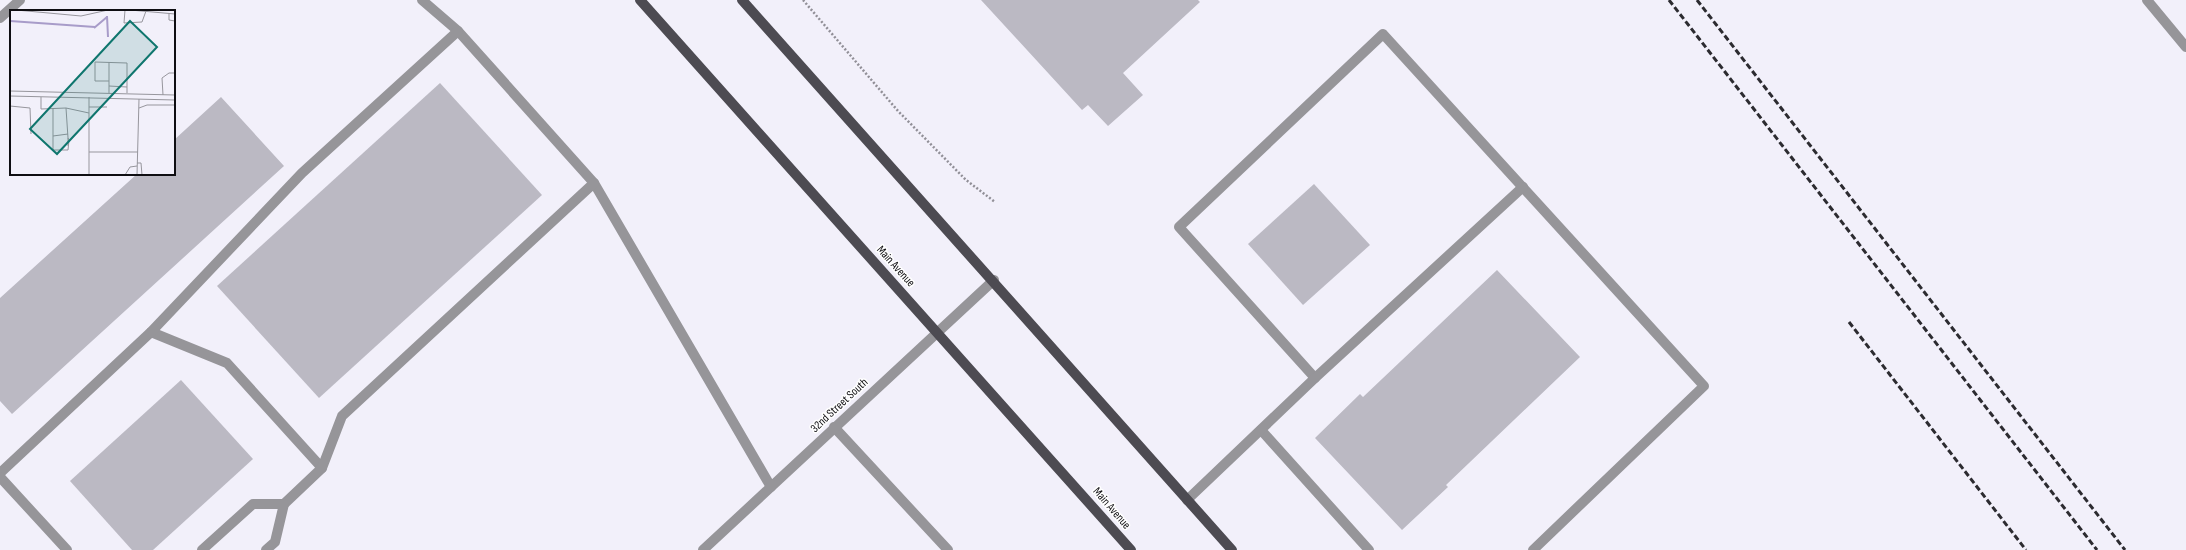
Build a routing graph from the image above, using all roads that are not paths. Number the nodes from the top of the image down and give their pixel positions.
1 (20, 0) edge
2 (422, 0) edge
3 (640, 0) edge
4 (742, 0) edge
5 (2147, 0) edge
6 (0, 18) edge
7 (458, 31) junction
8 (2186, 47) edge
9 (594, 183) junction
10 (1523, 187) junction
11 (994, 280) junction
12 (938, 331) junction
13 (150, 332) junction
14 (1315, 378) junction
15 (834, 428) junction
16 (1260, 430) junction
17 (322, 468) junction
18 (0, 473) edge
19 (0, 477) edge
20 (771, 487) junction
21 (1187, 500) junction
22 (284, 504) junction
23 (67, 550) edge
24 (202, 550) edge
25 (266, 550) edge
26 (702, 550) edge
27 (948, 550) edge
28 (1131, 550) edge
29 (1232, 550) edge
30 (1368, 550) edge
31 (1533, 550) edge

1 - 6 street
2 - 7 street
3 - 12 main road, Main Avenue
4 - 11 main road
5 - 8 street
7 - 9 street
7 - 13 street
9 - 17 street
9 - 20 street
10 - 14 street
10 - 14 street
10 - 31 street
11 - 12 street, 32nd Street South
11 - 21 main road
12 - 15 street, 32nd Street South
12 - 28 main road, Main Avenue
13 - 17 street
13 - 18 street
14 - 16 street
15 - 20 street, 32nd Street South
15 - 27 street
16 - 21 street
16 - 30 street
17 - 22 street
19 - 23 street
20 - 26 street, 32nd Street South
21 - 29 main road
22 - 24 street
22 - 25 street

